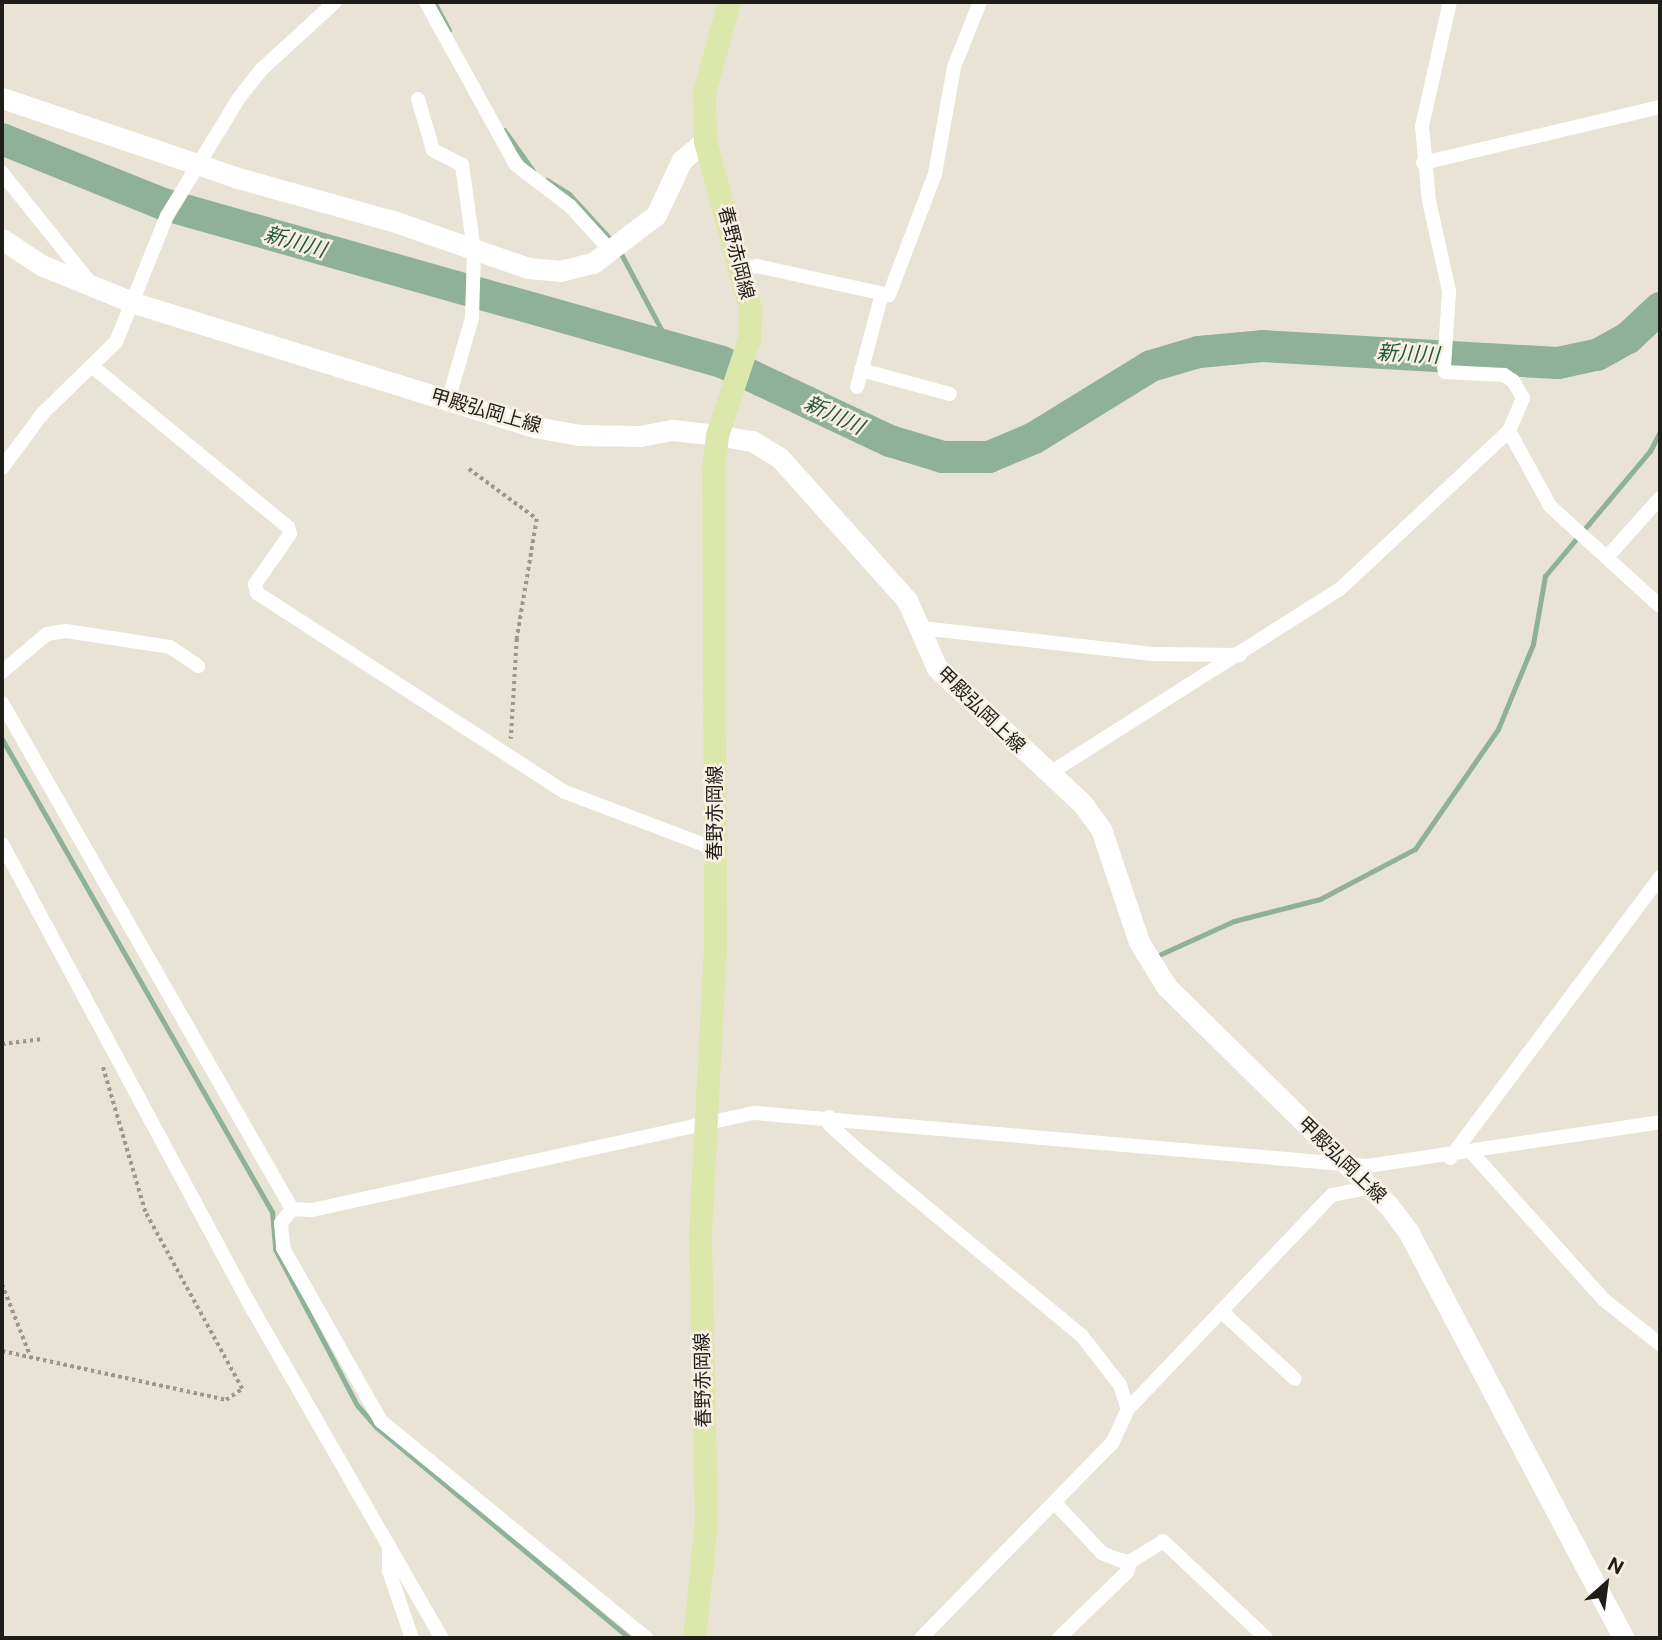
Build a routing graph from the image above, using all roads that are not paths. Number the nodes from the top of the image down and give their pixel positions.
1 (335, 2) edge
2 (426, 2) edge
3 (729, 2) edge
4 (980, 2) edge
5 (1450, 2) edge
6 (2, 98) edge
7 (418, 99) dead end
8 (1660, 107) edge
9 (705, 141) junction
10 (200, 163) junction
11 (1423, 163) junction
12 (2, 173) edge
13 (2, 239) edge
14 (615, 245) junction
15 (474, 250) junction
16 (742, 269) junction
17 (93, 287) junction
18 (883, 294) junction
19 (134, 303) junction
20 (93, 367) junction
21 (861, 370) junction
22 (857, 387) dead end
23 (950, 394) dead end
24 (449, 401) junction
25 (1509, 431) junction
26 (717, 435) junction
27 (2, 468) edge
28 (1660, 498) edge
29 (1609, 555) junction
30 (1660, 606) edge
31 (921, 628) junction
32 (1241, 654) junction
33 (198, 666) dead end
34 (2, 672) edge
35 (2, 703) edge
36 (1050, 773) junction
37 (2, 844) edge
38 (715, 849) junction
39 (1660, 877) edge
40 (829, 1117) junction
41 (704, 1121) junction
42 (1660, 1122) edge
43 (1473, 1154) junction
44 (1450, 1157) junction
45 (1346, 1166) junction
46 (1367, 1188) junction
47 (292, 1209) junction
48 (1221, 1311) junction
49 (1660, 1344) edge
50 (1295, 1379) dead end
51 (1128, 1409) junction
52 (1055, 1503) junction
53 (389, 1545) junction
54 (1130, 1562) junction
55 (412, 1638) edge
56 (442, 1638) edge
57 (646, 1638) edge
58 (694, 1638) edge
59 (921, 1638) edge
60 (1059, 1638) edge
61 (1266, 1638) edge
62 (1623, 1638) edge

1 - 10 street
2 - 14 street
3 - 9 main road, 春野赤岡線
4 - 18 street
5 - 11 street
6 - 10 main road
7 - 15 street
8 - 11 street
9 - 14 main road
9 - 16 main road, 春野赤岡線
10 - 15 main road
10 - 19 street
11 - 25 street
12 - 17 street
13 - 17 main road, 甲殿弘岡上線
14 - 15 main road
15 - 24 street
16 - 18 street
16 - 26 main road, 春野赤岡線
17 - 19 main road, 甲殿弘岡上線
18 - 21 street
19 - 20 street
19 - 24 main road, 甲殿弘岡上線
20 - 27 street
20 - 38 street
21 - 22 street
21 - 23 street
24 - 26 main road, 甲殿弘岡上線
25 - 29 street
25 - 32 street
26 - 31 main road, 甲殿弘岡上線
26 - 38 main road, 春野赤岡線
28 - 29 street
29 - 30 street
31 - 32 street
31 - 36 main road, 甲殿弘岡上線
32 - 36 street
33 - 34 street
35 - 47 street
36 - 45 main road, 甲殿弘岡上線
37 - 53 street
38 - 41 main road, 春野赤岡線
39 - 44 street
40 - 41 street
40 - 45 street
40 - 51 street
41 - 47 street
41 - 58 main road, 春野赤岡線
42 - 43 street
43 - 44 street
43 - 49 street
44 - 45 street
45 - 46 main road, 甲殿弘岡上線
46 - 48 street
46 - 62 main road, 甲殿弘岡上線
47 - 57 street
48 - 50 street
48 - 51 street
51 - 52 street
52 - 54 street
52 - 59 street
53 - 55 street
53 - 56 street
54 - 60 street
54 - 61 street

